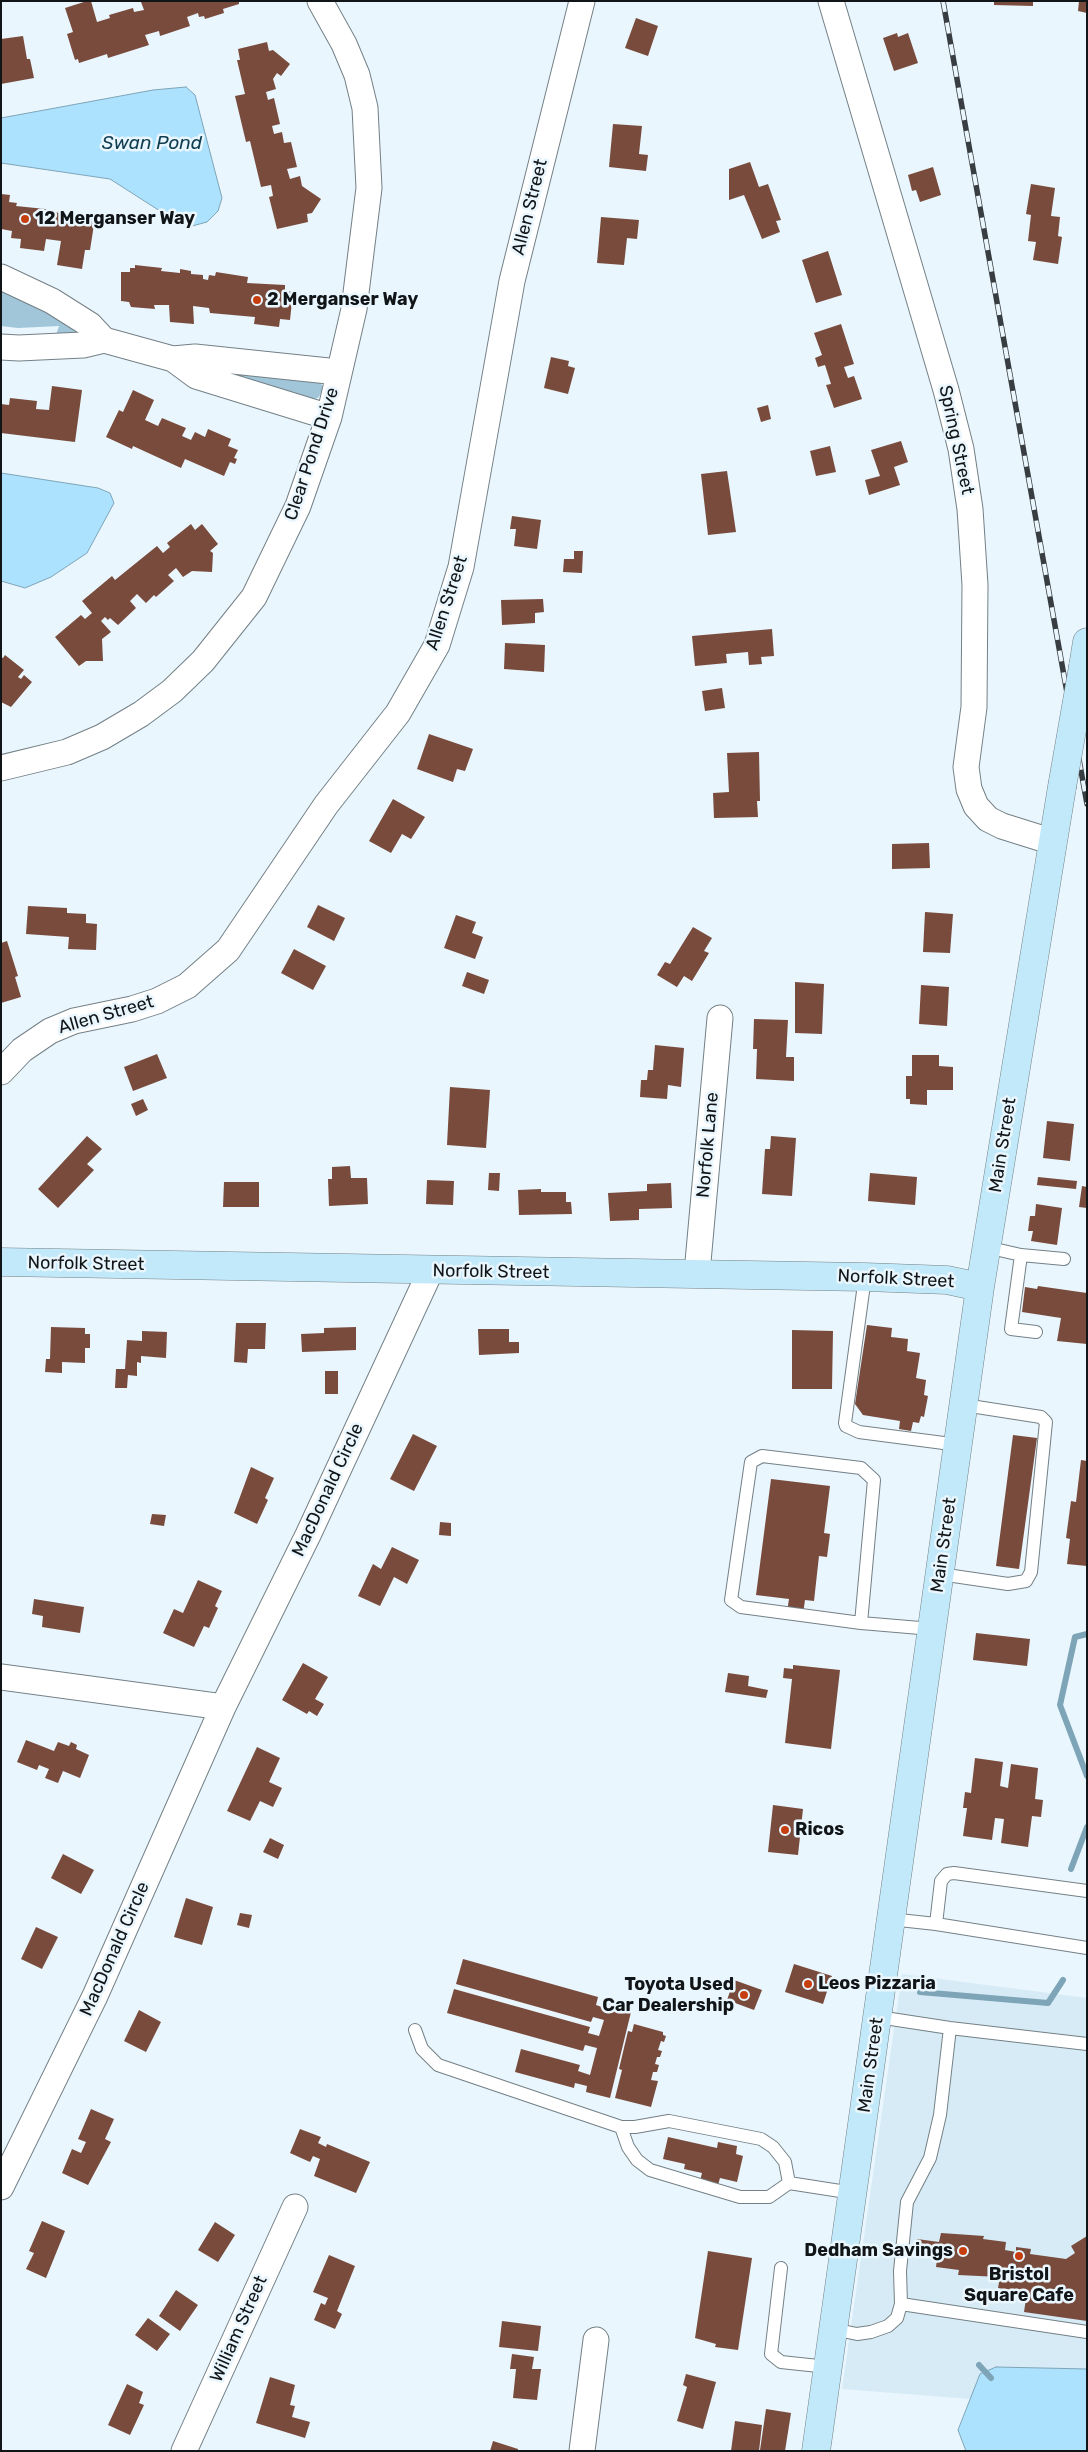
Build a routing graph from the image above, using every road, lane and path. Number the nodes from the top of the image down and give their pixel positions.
1 (320, 1) edge
2 (582, 1) edge
3 (831, 1) edge
4 (1, 276) edge
5 (104, 340) junction
6 (1, 347) edge
7 (173, 359) junction
8 (338, 372) junction
9 (329, 417) junction
10 (1085, 655) edge
11 (1, 768) edge
12 (1052, 842) junction
13 (720, 1018) dead end
14 (1, 1072) edge
15 (986, 1247) junction
16 (1021, 1255) junction
17 (1064, 1259) dead end
18 (1, 1262) edge
19 (431, 1270) junction
20 (697, 1273) junction
21 (865, 1277) junction
22 (980, 1287) junction
23 (1036, 1332) dead end
24 (964, 1405) junction
25 (958, 1445) junction
26 (940, 1574) junction
27 (860, 1623) junction
28 (932, 1629) junction
29 (1, 1677) edge
30 (222, 1707) junction
31 (1087, 1891) edge
32 (890, 1919) junction
33 (936, 1924) junction
34 (1087, 1948) edge
35 (878, 2017) junction
36 (950, 2028) junction
37 (415, 2030) dead end
38 (1087, 2044) edge
39 (621, 2127) junction
40 (789, 2184) junction
41 (1, 2188) edge
42 (853, 2194) junction
43 (295, 2207) dead end
44 (781, 2268) dead end
45 (901, 2304) junction
46 (833, 2329) junction
47 (1087, 2332) edge
48 (596, 2340) dead end
49 (828, 2367) junction
50 (184, 2451) edge
51 (582, 2451) edge
52 (816, 2451) edge

1 - 8 street, Clear Pond Drive
2 - 14 street, Allen Street
3 - 12 street, Spring Street
4 - 5 street
5 - 6 street
5 - 7 street
7 - 8 street
7 - 9 street
8 - 9 street, Clear Pond Drive
9 - 11 street, Clear Pond Drive
10 - 12 main road, Main Street, bridge
12 - 15 main road, Main Street
13 - 20 street, Norfolk Lane
15 - 16 lane
15 - 22 main road, Main Street
16 - 17 lane
16 - 23 lane
18 - 19 main road, Norfolk Street
19 - 20 main road, Norfolk Street
19 - 30 street, MacDonald Circle
20 - 21 main road, Norfolk Street
21 - 22 main road, Norfolk Street
21 - 25 lane
22 - 24 main road, Main Street
24 - 25 main road, Main Street
24 - 26 lane
25 - 26 main road, Main Street
26 - 28 main road, Main Street
27 - 27 lane
27 - 28 lane
28 - 32 main road, Main Street
29 - 30 street
30 - 41 street, MacDonald Circle
31 - 33 lane
32 - 33 lane
32 - 35 main road, Main Street
33 - 34 lane
35 - 36 lane
35 - 42 main road, Main Street
36 - 38 lane
36 - 45 lane
37 - 39 lane
39 - 40 lane
39 - 40 lane
40 - 42 lane
42 - 46 main road, Main Street
43 - 50 street, William Street
44 - 49 lane
45 - 46 lane
45 - 47 lane
46 - 49 main road, Main Street
48 - 51 street
49 - 52 main road, Main Street

